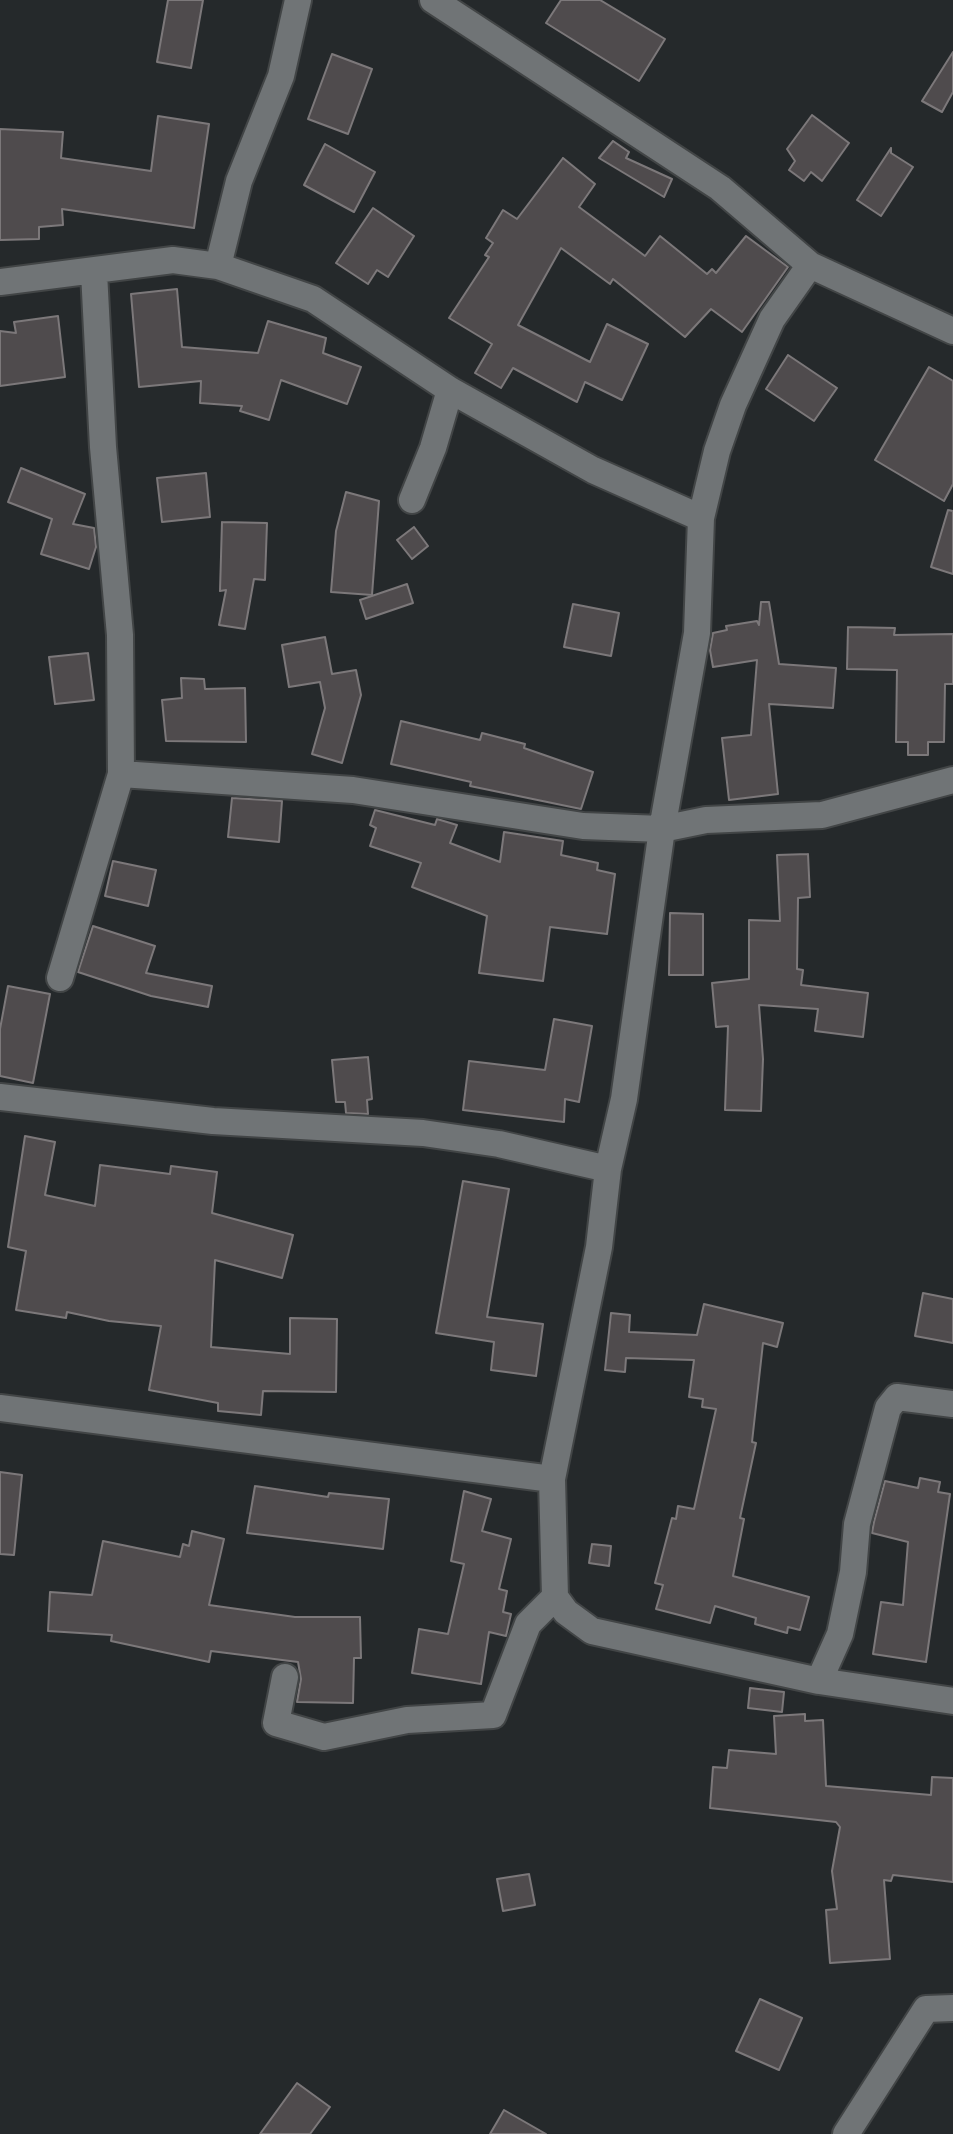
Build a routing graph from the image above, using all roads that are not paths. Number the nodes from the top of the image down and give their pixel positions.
1 (298, 0) edge
2 (433, 0) edge
3 (810, 265) junction
4 (218, 266) junction
5 (94, 272) junction
6 (0, 282) edge
7 (953, 331) edge
8 (450, 390) junction
9 (412, 500) dead end
10 (701, 518) junction
11 (121, 774) junction
12 (953, 780) edge
13 (662, 829) junction
14 (60, 978) dead end
15 (0, 1097) edge
16 (608, 1169) junction
17 (953, 1404) edge
18 (0, 1408) edge
19 (552, 1479) junction
20 (555, 1597) junction
21 (285, 1677) dead end
22 (819, 1681) junction
23 (953, 1701) edge
24 (953, 2008) edge
25 (846, 2134) edge

1 - 4 street
2 - 3 street
3 - 7 street
3 - 10 street
4 - 5 street
4 - 8 street
5 - 6 street
5 - 11 street
8 - 9 street
8 - 10 street
10 - 13 street
11 - 13 street
11 - 14 street
12 - 13 street
13 - 16 street
15 - 16 street
16 - 19 street
17 - 22 street
18 - 19 street
19 - 20 street
20 - 21 street
20 - 22 street
22 - 23 street
24 - 25 street

